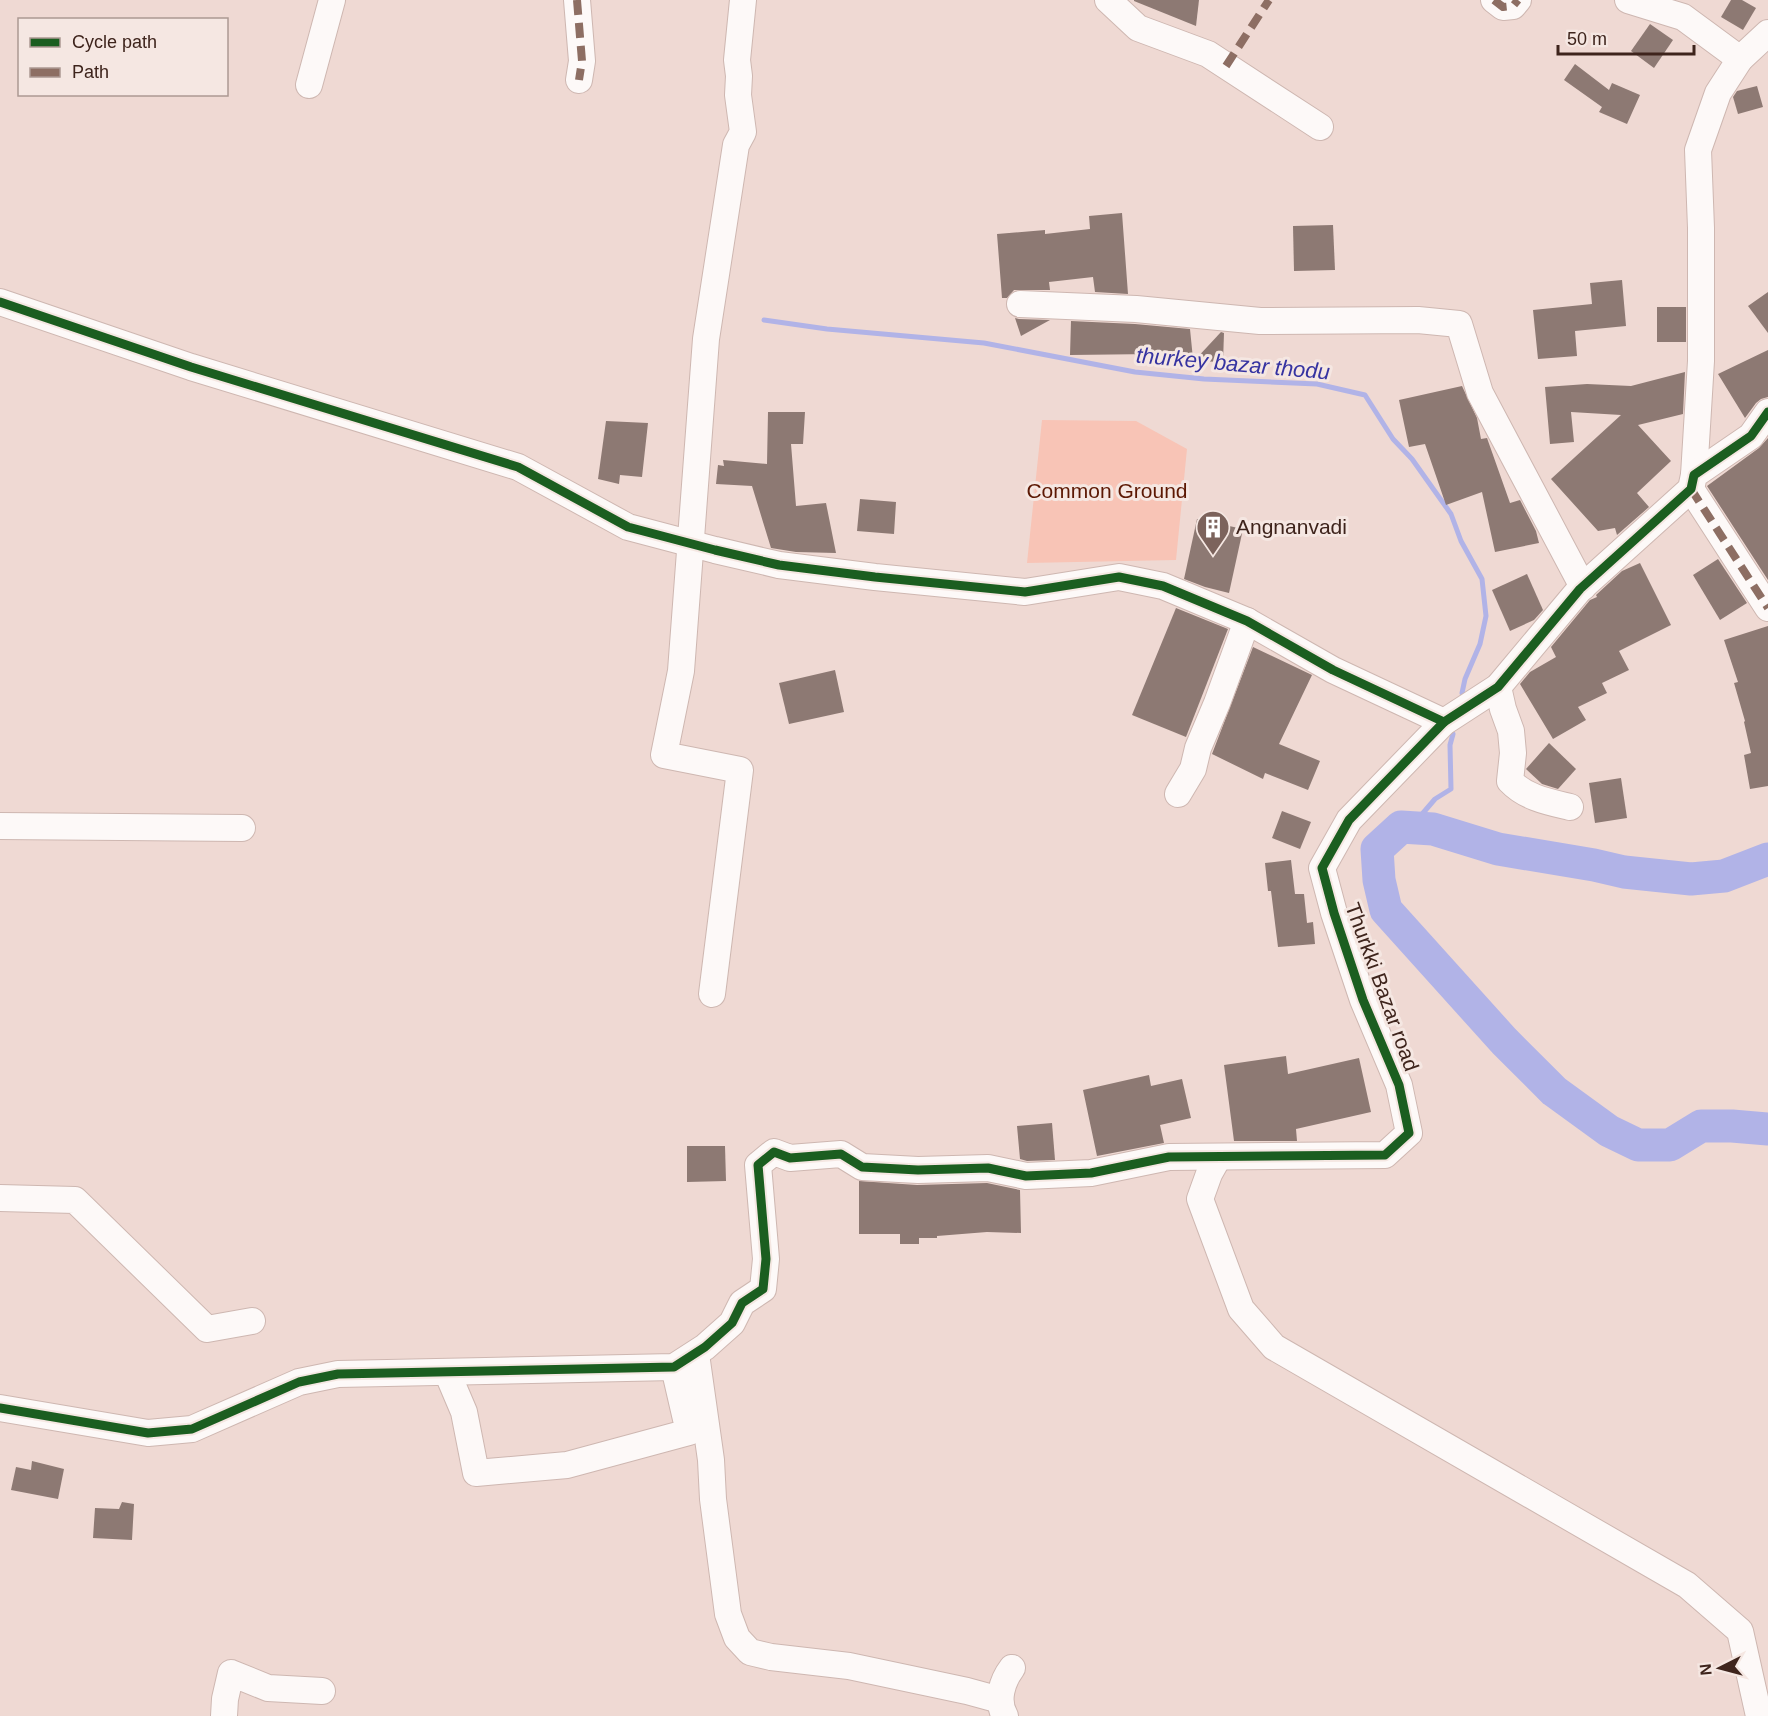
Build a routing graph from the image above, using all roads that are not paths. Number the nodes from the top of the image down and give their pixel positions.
1 (333, 0) edge
2 (577, 0) edge
3 (742, 0) edge
4 (1108, 0) edge
5 (1494, 0) edge
6 (1518, 0) edge
7 (1628, 0) edge
8 (1768, 33) edge
9 (1740, 59) junction
10 (579, 80) dead end
11 (309, 86) dead end
12 (1320, 127) dead end
13 (0, 302) edge
14 (1020, 304) dead end
15 (1768, 412) edge
16 (1693, 482) junction
17 (690, 544) junction
18 (1583, 587) junction
19 (1768, 608) edge
20 (1248, 621) junction
21 (1498, 687) junction
22 (1444, 722) junction
23 (1178, 794) dead end
24 (1570, 807) dead end
25 (0, 826) edge
26 (242, 828) dead end
27 (712, 994) dead end
28 (1218, 1158) junction
29 (0, 1198) edge
30 (252, 1321) dead end
31 (696, 1354) junction
32 (674, 1367) junction
33 (447, 1372) junction
34 (0, 1408) edge
35 (1747, 1659) junction
36 (1012, 1668) dead end
37 (322, 1690) dead end
38 (1003, 1708) edge
39 (224, 1716) edge
40 (1743, 1716) edge
41 (1759, 1716) edge

1 - 11 street
2 - 10 street
3 - 17 street
4 - 12 street
5 - 6 street
7 - 9 street
8 - 9 street
9 - 16 street
13 - 17 street
14 - 18 street
15 - 16 street, Thurkki Bazar road
16 - 18 street, Thurkki Bazar road
16 - 19 street
17 - 20 street
17 - 27 street
18 - 21 street, Thurkki Bazar road
20 - 22 street
20 - 23 street
21 - 22 street, Thurkki Bazar road
21 - 24 street
22 - 28 street, Thurkki Bazar road
25 - 26 street
28 - 31 street
28 - 35 street
29 - 30 street
31 - 32 street
31 - 38 street
32 - 33 street
32 - 33 street
33 - 34 street
35 - 40 street
35 - 41 street
36 - 38 street
37 - 39 street

